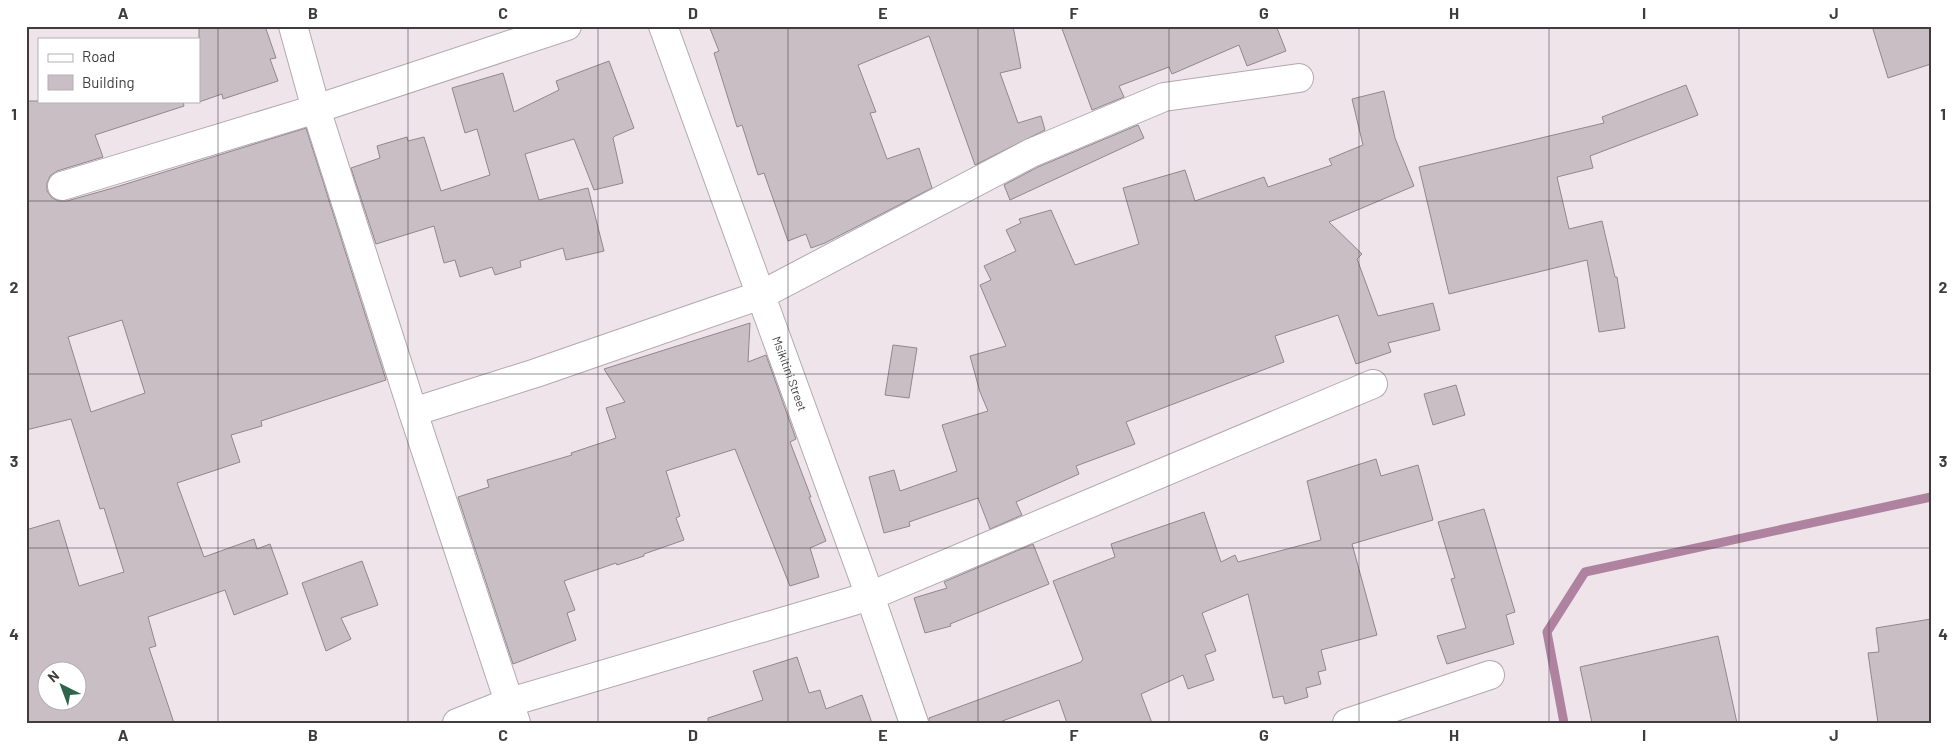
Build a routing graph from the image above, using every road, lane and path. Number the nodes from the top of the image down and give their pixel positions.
1 (293, 26) edge
2 (567, 26) edge
3 (663, 26) edge
4 (1298, 78) dead end
5 (316, 109) junction
6 (62, 186) dead end
7 (761, 295) junction
8 (1373, 384) dead end
9 (413, 412) junction
10 (870, 596) junction
11 (1490, 675) dead end
12 (513, 713) edge
13 (457, 723) edge
14 (914, 723) edge
15 (1347, 723) edge

1 - 5 street
2 - 5 street
3 - 7 street, Msikitini Street
4 - 7 street
5 - 6 street
5 - 9 street
7 - 9 street
7 - 10 street, Msikitini Street
8 - 10 street
9 - 12 street
10 - 12 street
10 - 14 street, Msikitini Street
11 - 15 street
12 - 13 street

